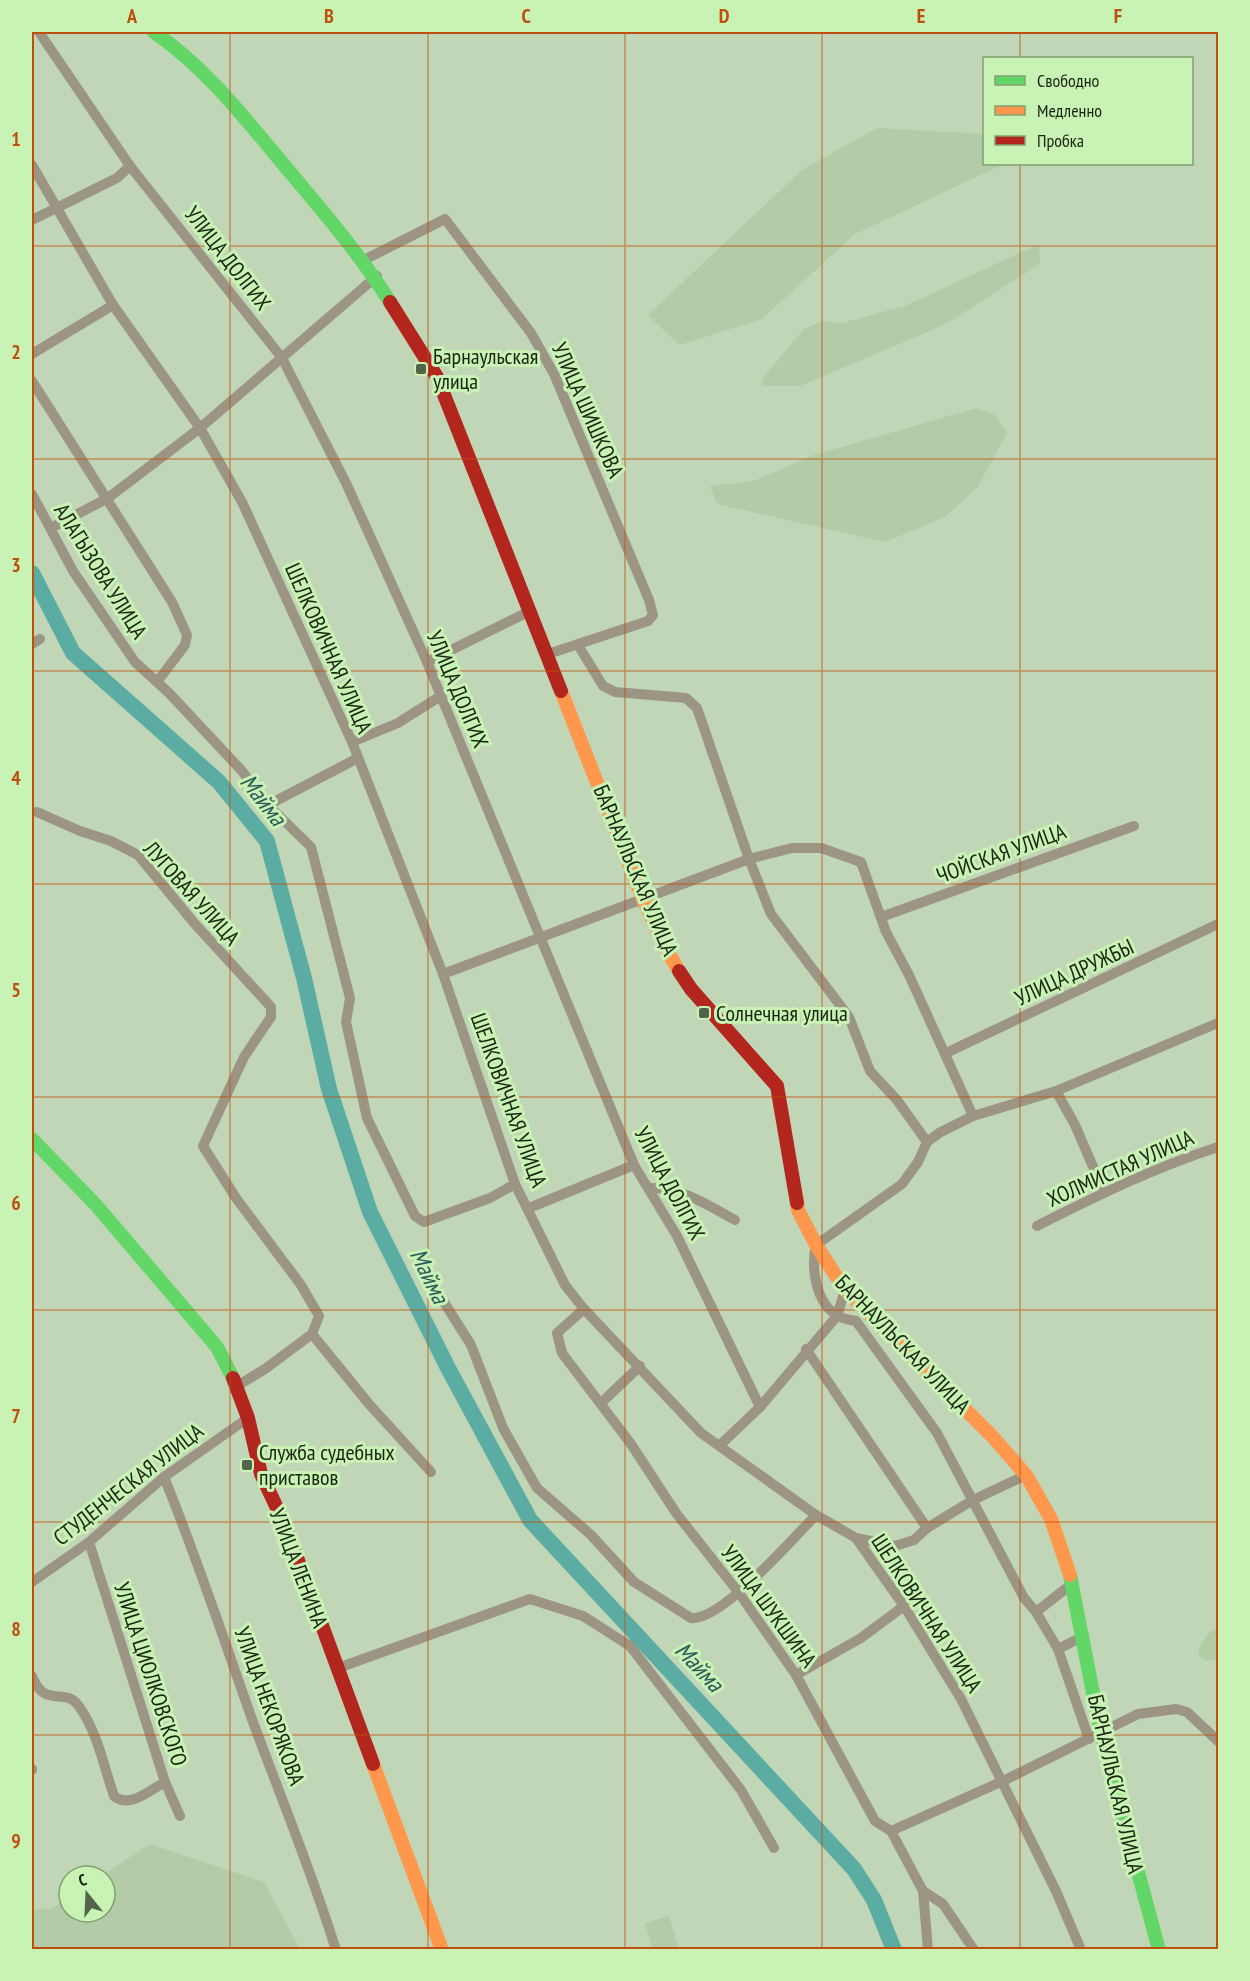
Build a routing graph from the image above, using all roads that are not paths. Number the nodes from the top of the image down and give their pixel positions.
1 (39, 32) edge
2 (154, 32) edge
3 (32, 165) edge
4 (130, 166) junction
5 (58, 208) junction
6 (32, 220) edge
7 (364, 260) junction
8 (377, 276) junction
9 (113, 305) junction
10 (32, 354) edge
11 (282, 358) junction
12 (32, 381) edge
13 (201, 428) junction
14 (32, 494) edge
15 (108, 498) junction
16 (51, 528) junction
17 (530, 611) junction
18 (578, 645) junction
19 (548, 654) junction
20 (427, 662) junction
21 (157, 682) junction
22 (439, 697) junction
23 (352, 742) junction
24 (356, 759) junction
25 (268, 805) junction
26 (37, 812) dead end
27 (1134, 826) dead end
28 (749, 859) junction
29 (642, 897) junction
30 (881, 917) junction
31 (1218, 924) edge
32 (541, 937) junction
33 (443, 974) junction
34 (1218, 1023) edge
35 (946, 1053) junction
36 (1056, 1091) junction
37 (973, 1116) junction
38 (32, 1139) edge
39 (927, 1142) junction
40 (1218, 1147) edge
41 (634, 1165) junction
42 (515, 1184) junction
43 (650, 1188) junction
44 (1104, 1192) junction
45 (529, 1208) junction
46 (735, 1221) dead end
47 (1037, 1226) dead end
48 (816, 1245) junction
49 (845, 1290) junction
50 (437, 1291) dead end
51 (584, 1309) junction
52 (837, 1316) junction
53 (312, 1334) junction
54 (806, 1349) junction
55 (640, 1366) junction
56 (237, 1386) junction
57 (601, 1403) junction
58 (760, 1407) junction
59 (248, 1418) junction
60 (720, 1445) junction
61 (431, 1472) dead end
62 (1026, 1475) junction
63 (164, 1477) junction
64 (973, 1500) junction
65 (816, 1515) junction
66 (927, 1528) junction
67 (856, 1538) junction
68 (89, 1542) junction
69 (32, 1582) edge
70 (1073, 1583) junction
71 (739, 1593) junction
72 (904, 1606) junction
73 (1036, 1612) junction
74 (1084, 1636) junction
75 (1058, 1649) junction
76 (338, 1668) junction
77 (796, 1675) junction
78 (32, 1676) edge
79 (1095, 1737) junction
80 (1218, 1741) edge
81 (1003, 1781) junction
82 (165, 1782) junction
83 (180, 1816) dead end
84 (891, 1831) junction
85 (774, 1848) dead end
86 (923, 1891) junction
87 (336, 1950) edge
88 (442, 1950) edge
89 (928, 1950) edge
90 (975, 1950) edge
91 (1081, 1950) edge
92 (1160, 1950) edge

1 - 4 street, УЛИЦА ДОЛГИХ
2 - 7 main road, БАРНАУЛЬСКАЯ УЛИЦА
3 - 5 street, ШЕЛКОВИЧНАЯ УЛИЦА
4 - 5 street
4 - 11 street, УЛИЦА ДОЛГИХ
5 - 6 street
5 - 9 street, ШЕЛКОВИЧНАЯ УЛИЦА
7 - 8 main road, БАРНАУЛЬСКАЯ УЛИЦА
7 - 18 street, УЛИЦА ШИШКОВА
8 - 11 street
8 - 17 main road, БАРНАУЛЬСКАЯ УЛИЦА
9 - 10 street
9 - 13 street, ШЕЛКОВИЧНАЯ УЛИЦА
11 - 13 street
11 - 20 street, УЛИЦА ДОЛГИХ
12 - 15 street
13 - 15 street
13 - 23 street, ШЕЛКОВИЧНАЯ УЛИЦА
14 - 16 street, АЛАГЫЗОВА УЛИЦА
15 - 16 street
15 - 21 street
16 - 21 street, АЛАГЫЗОВА УЛИЦА
17 - 19 main road, БАРНАУЛЬСКАЯ УЛИЦА
17 - 20 street
18 - 19 street, УЛИЦА ШИШКОВА
18 - 28 street
19 - 29 main road, БАРНАУЛЬСКАЯ УЛИЦА
20 - 22 street, УЛИЦА ДОЛГИХ
21 - 25 street, АЛАГЫЗОВА УЛИЦА
22 - 23 street
22 - 32 street, УЛИЦА ДОЛГИХ
23 - 24 street, ШЕЛКОВИЧНАЯ УЛИЦА
24 - 25 street
24 - 33 street, ШЕЛКОВИЧНАЯ УЛИЦА
25 - 42 street, АЛАГЫЗОВА УЛИЦА
26 - 53 street, ЛУГОВАЯ УЛИЦА
27 - 30 street, ЧОЙСКАЯ УЛИЦА
28 - 29 street
28 - 30 street
28 - 39 street
29 - 32 street
29 - 48 main road, БАРНАУЛЬСКАЯ УЛИЦА
30 - 35 street
31 - 35 street, УЛИЦА ДРУЖБЫ
32 - 33 street
32 - 41 street, УЛИЦА ДОЛГИХ
33 - 42 street, ШЕЛКОВИЧНАЯ УЛИЦА
34 - 36 street
35 - 37 street
36 - 37 street
36 - 44 street
37 - 39 street
38 - 56 main road, УЛИЦА ЛЕНИНА
39 - 48 street
40 - 44 street, ХОЛМИСТАЯ УЛИЦА
41 - 43 street, УЛИЦА ДОЛГИХ
41 - 45 street
42 - 45 street, ШЕЛКОВИЧНАЯ УЛИЦА
43 - 46 street
43 - 58 street, УЛИЦА ДОЛГИХ
44 - 47 street, ХОЛМИСТАЯ УЛИЦА
45 - 51 street, ШЕЛКОВИЧНАЯ УЛИЦА
48 - 49 main road, БАРНАУЛЬСКАЯ УЛИЦА
48 - 52 street
49 - 52 street
49 - 62 main road, БАРНАУЛЬСКАЯ УЛИЦА
50 - 71 street
51 - 55 street, ШЕЛКОВИЧНАЯ УЛИЦА
51 - 57 street, УЛИЦА ШУКШИНА
52 - 54 street
52 - 64 street
53 - 56 street
53 - 61 street
54 - 58 street
54 - 66 street
55 - 57 street
55 - 60 street, ШЕЛКОВИЧНАЯ УЛИЦА
56 - 59 main road, УЛИЦА ЛЕНИНА
57 - 71 street, УЛИЦА ШУКШИНА
58 - 60 street
59 - 63 street, СТУДЕНЧЕСКАЯ УЛИЦА
59 - 76 main road, УЛИЦА ЛЕНИНА
60 - 65 street, ШЕЛКОВИЧНАЯ УЛИЦА
62 - 64 street
62 - 70 main road, БАРНАУЛЬСКАЯ УЛИЦА
63 - 68 street, СТУДЕНЧЕСКАЯ УЛИЦА
63 - 87 street, УЛИЦА НЕКОРЯКОВА
64 - 66 street
64 - 73 street
65 - 67 street, ШЕЛКОВИЧНАЯ УЛИЦА
65 - 71 street
66 - 67 street
67 - 72 street, ШЕЛКОВИЧНАЯ УЛИЦА
68 - 69 street, СТУДЕНЧЕСКАЯ УЛИЦА
68 - 82 street, УЛИЦА ЦИОЛКОВСКОГО
70 - 73 street
70 - 74 main road, БАРНАУЛЬСКАЯ УЛИЦА
71 - 77 street, УЛИЦА ШУКШИНА
72 - 77 street
72 - 81 street, ШЕЛКОВИЧНАЯ УЛИЦА
73 - 75 street
74 - 75 street
74 - 79 main road, БАРНАУЛЬСКАЯ УЛИЦА
75 - 79 street
76 - 85 street
76 - 88 main road, УЛИЦА ЛЕНИНА
77 - 84 street, УЛИЦА ШУКШИНА
78 - 82 street
79 - 80 street
79 - 81 street
79 - 92 main road, БАРНАУЛЬСКАЯ УЛИЦА
81 - 84 street
81 - 91 street, ШЕЛКОВИЧНАЯ УЛИЦА
82 - 83 street, УЛИЦА ЦИОЛКОВСКОГО
84 - 86 street, УЛИЦА ШУКШИНА
86 - 89 street, УЛИЦА ШУКШИНА
86 - 90 street

